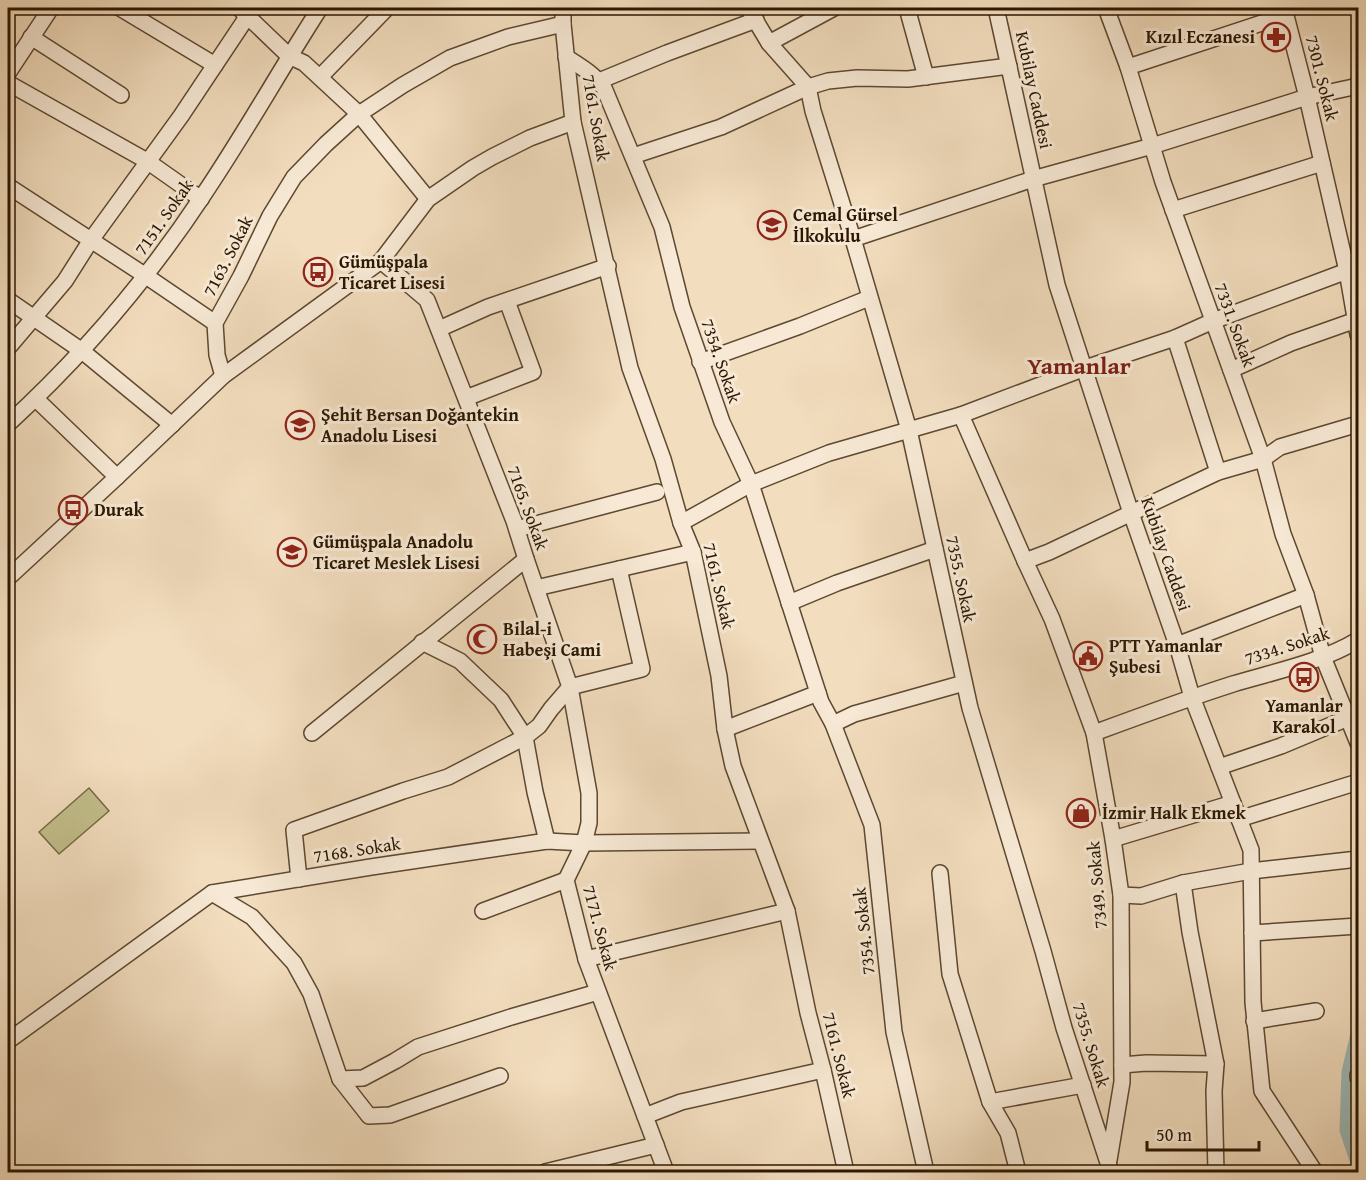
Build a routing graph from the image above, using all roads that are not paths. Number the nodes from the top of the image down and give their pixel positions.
1 (51, 8) edge
2 (120, 8) edge
3 (320, 8) edge
4 (387, 8) edge
5 (563, 8) edge
6 (831, 8) edge
7 (907, 8) edge
8 (996, 8) edge
9 (1106, 8) edge
10 (247, 10) edge
11 (1285, 11) edge
12 (752, 14) edge
13 (563, 24) junction
14 (31, 37) junction
15 (769, 43) junction
16 (289, 56) junction
17 (566, 57) junction
18 (215, 65) junction
19 (1009, 66) junction
20 (9, 67) edge
21 (1128, 67) junction
22 (320, 77) junction
23 (926, 77) junction
24 (599, 81) junction
25 (8, 82) edge
26 (1359, 86) edge
27 (808, 87) junction
28 (121, 95) dead end
29 (1307, 97) junction
30 (359, 114) junction
31 (573, 122) junction
32 (1152, 146) junction
33 (633, 156) junction
34 (147, 161) junction
35 (1322, 163) junction
36 (1033, 179) junction
37 (8, 186) edge
38 (201, 199) junction
39 (428, 199) junction
40 (1173, 210) junction
41 (853, 239) junction
42 (91, 240) junction
43 (381, 261) junction
44 (608, 266) junction
45 (1347, 271) junction
46 (146, 276) junction
47 (869, 298) junction
48 (8, 300) edge
49 (507, 301) junction
50 (33, 319) junction
51 (1213, 321) junction
52 (215, 323) junction
53 (1357, 327) edge
54 (439, 330) junction
55 (1175, 338) junction
56 (8, 348) edge
57 (82, 351) junction
58 (700, 362) junction
59 (1085, 368) junction
60 (1231, 370) junction
61 (223, 376) junction
62 (466, 398) junction
63 (36, 399) junction
64 (961, 415) junction
65 (8, 424) edge
66 (1359, 424) edge
67 (172, 425) junction
68 (909, 430) junction
69 (1263, 459) junction
70 (1218, 472) junction
71 (117, 477) junction
72 (751, 484) junction
73 (657, 492) dead end
74 (1131, 513) junction
75 (681, 523) junction
76 (517, 529) junction
77 (935, 549) junction
78 (693, 552) junction
79 (526, 559) junction
80 (1025, 561) junction
81 (619, 569) junction
82 (8, 578) edge
83 (536, 588) junction
84 (1306, 595) junction
85 (789, 603) junction
86 (1359, 640) edge
87 (422, 642) junction
88 (1177, 645) junction
89 (1323, 657) junction
90 (964, 683) junction
91 (570, 687) junction
92 (818, 693) junction
93 (1192, 697) junction
94 (1348, 718) junction
95 (833, 724) junction
96 (725, 729) junction
97 (312, 733) dead end
98 (1094, 733) junction
99 (525, 737) junction
100 (1359, 743) edge
101 (1219, 767) junction
102 (1359, 782) edge
103 (1233, 803) junction
104 (1239, 819) junction
105 (1113, 839) junction
106 (760, 841) junction
107 (547, 842) junction
108 (584, 843) junction
109 (1359, 859) edge
110 (1251, 871) junction
111 (940, 873) dead end
112 (299, 879) junction
113 (566, 880) junction
114 (1183, 883) junction
115 (212, 893) junction
116 (1120, 895) junction
117 (483, 911) dead end
118 (787, 911) junction
119 (1359, 926) edge
120 (1252, 933) junction
121 (586, 959) junction
122 (598, 992) junction
123 (1316, 1011) dead end
124 (1254, 1021) junction
125 (8, 1041) edge
126 (1216, 1064) junction
127 (1122, 1065) junction
128 (823, 1070) junction
129 (500, 1076) dead end
130 (340, 1079) junction
131 (1083, 1086) junction
132 (990, 1102) junction
133 (645, 1116) junction
134 (656, 1145) junction
135 (1110, 1168) edge
136 (545, 1173) edge
137 (666, 1173) edge
138 (846, 1173) edge
139 (926, 1173) edge
140 (1018, 1173) edge
141 (1216, 1173) edge
142 (1315, 1173) edge

1 - 14 street
2 - 18 street
3 - 16 street, 7151. Sokak
4 - 22 street
5 - 13 street, 7161. Sokak
6 - 15 street
7 - 23 street
8 - 19 street, Kubilay Caddesi
9 - 21 street, 7331. Sokak
10 - 16 street
10 - 18 street
11 - 21 street
11 - 29 street, 7301. Sokak
12 - 15 street, 7355. Sokak
12 - 24 street
13 - 17 street, 7161. Sokak
13 - 30 street, 7163. Sokak
14 - 20 street
14 - 28 street
15 - 27 street, 7355. Sokak
16 - 22 street
16 - 38 street, 7151. Sokak
17 - 24 street, 7354. Sokak
17 - 31 street, 7161. Sokak
18 - 34 street
19 - 23 street
19 - 36 street, Kubilay Caddesi
21 - 32 street, 7331. Sokak
22 - 30 street
23 - 27 street
24 - 33 street, 7354. Sokak
25 - 34 street
26 - 29 street
27 - 33 street
27 - 41 street, 7355. Sokak
29 - 32 street
29 - 35 street, 7301. Sokak
30 - 39 street
30 - 52 street, 7163. Sokak
31 - 39 street
31 - 44 street, 7161. Sokak
32 - 36 street
32 - 40 street, 7331. Sokak
33 - 58 street, 7354. Sokak
34 - 38 street
34 - 42 street
35 - 40 street
35 - 45 street, 7301. Sokak
36 - 41 street
36 - 59 street, Kubilay Caddesi
37 - 42 street
38 - 46 street, 7151. Sokak
39 - 43 street
40 - 51 street, 7331. Sokak
41 - 47 street, 7355. Sokak
42 - 46 street
42 - 50 street
43 - 54 street, 7165. Sokak
43 - 61 street
44 - 49 street
44 - 75 street, 7161. Sokak
45 - 51 street
45 - 53 street, 7301. Sokak
46 - 52 street
46 - 57 street, 7151. Sokak
47 - 58 street
47 - 68 street, 7355. Sokak
48 - 50 street
49 - 54 street
49 - 62 street
50 - 56 street
50 - 57 street
51 - 55 street
51 - 60 street, 7331. Sokak
52 - 61 street, 7163. Sokak
53 - 60 street
54 - 62 street, 7165. Sokak
55 - 59 street
55 - 70 street
57 - 63 street, 7151. Sokak
57 - 67 street
58 - 72 street, 7354. Sokak
59 - 64 street
59 - 74 street, Kubilay Caddesi
60 - 69 street, 7331. Sokak
61 - 67 street
62 - 76 street, 7165. Sokak
63 - 65 street, 7151. Sokak
63 - 71 street
64 - 68 street
64 - 80 street, 7349. Sokak
66 - 69 street
67 - 71 street
68 - 72 street
68 - 77 street, 7355. Sokak
69 - 70 street
69 - 84 street, 7331. Sokak
70 - 74 street
71 - 82 street
72 - 75 street
72 - 85 street, 7354. Sokak
73 - 76 street
74 - 80 street
74 - 88 street, Kubilay Caddesi
75 - 78 street, 7161. Sokak
76 - 79 street, 7165. Sokak
77 - 85 street
77 - 90 street, 7355. Sokak
78 - 81 street
78 - 96 street, 7161. Sokak
79 - 83 street, 7165. Sokak
79 - 87 street
80 - 98 street, 7349. Sokak
81 - 83 street
81 - 91 street
83 - 91 street, 7165. Sokak
84 - 88 street
84 - 89 street, 7331. Sokak
85 - 92 street, 7354. Sokak
86 - 89 street, 7334. Sokak
87 - 97 street
87 - 99 street
88 - 93 street, Kubilay Caddesi
89 - 93 street, 7334. Sokak
89 - 94 street, 7331. Sokak
90 - 95 street
90 - 131 street, 7355. Sokak
91 - 99 street
91 - 108 street, 7171. Sokak
92 - 95 street, 7354. Sokak
92 - 96 street
93 - 98 street, 7334. Sokak
93 - 101 street, Kubilay Caddesi
94 - 100 street, 7331. Sokak
94 - 101 street
95 - 139 street, 7354. Sokak
96 - 106 street, 7161. Sokak
98 - 105 street, 7349. Sokak
99 - 107 street
99 - 112 street
101 - 103 street, Kubilay Caddesi
102 - 104 street
103 - 104 street, Kubilay Caddesi
103 - 105 street
104 - 110 street, Kubilay Caddesi
105 - 116 street, 7349. Sokak
106 - 108 street, 7168. Sokak
106 - 118 street, 7161. Sokak
107 - 108 street, 7168. Sokak
107 - 112 street, 7168. Sokak
108 - 113 street, 7171. Sokak
109 - 110 street
110 - 114 street
110 - 120 street, Kubilay Caddesi
111 - 132 street
112 - 115 street, 7168. Sokak
113 - 117 street
113 - 121 street, 7171. Sokak
114 - 116 street
114 - 126 street
115 - 125 street, 7168. Sokak
115 - 130 street
116 - 127 street, 7349. Sokak
118 - 121 street
118 - 128 street, 7161. Sokak
119 - 120 street
120 - 124 street, Kubilay Caddesi
121 - 122 street, 7171. Sokak
122 - 130 street
122 - 133 street, 7171. Sokak
123 - 124 street
124 - 142 street, Kubilay Caddesi
126 - 127 street
126 - 141 street
127 - 135 street, 7349. Sokak
128 - 133 street
128 - 138 street, 7161. Sokak
129 - 130 street
131 - 132 street
131 - 135 street, 7355. Sokak
132 - 140 street
133 - 134 street, 7171. Sokak
134 - 136 street
134 - 137 street, 7171. Sokak

